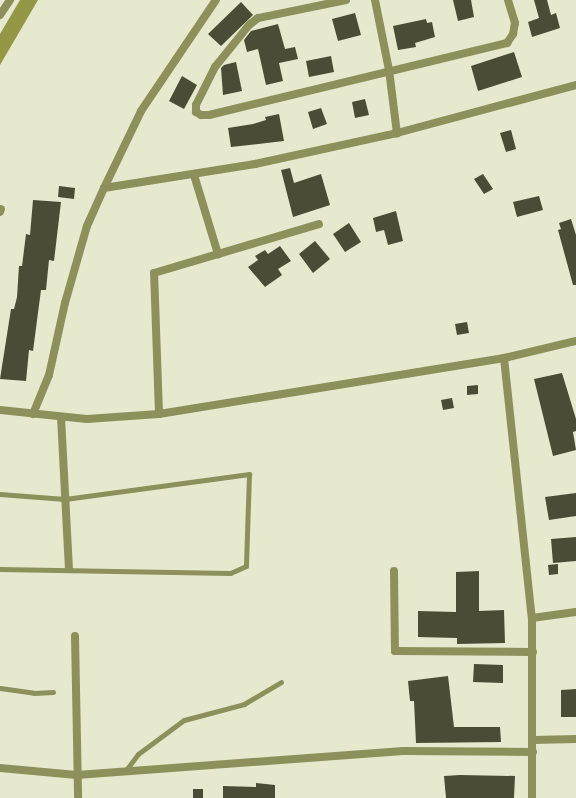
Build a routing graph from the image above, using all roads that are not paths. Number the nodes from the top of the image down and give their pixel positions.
1 (10, 0) edge
2 (216, 0) edge
3 (346, 0) edge
4 (375, 0) edge
5 (508, 0) edge
6 (0, 15) edge
7 (389, 70) junction
8 (576, 85) edge
9 (396, 133) junction
10 (194, 175) junction
11 (104, 188) junction
12 (319, 224) dead end
13 (218, 254) junction
14 (576, 341) edge
15 (504, 358) junction
16 (0, 410) edge
17 (33, 414) junction
18 (159, 414) junction
19 (61, 417) junction
20 (0, 494) edge
21 (65, 499) junction
22 (0, 569) edge
23 (69, 569) junction
24 (394, 571) dead end
25 (576, 612) edge
26 (532, 618) junction
27 (75, 636) dead end
28 (533, 652) junction
29 (282, 682) dead end
30 (0, 688) edge
31 (53, 692) dead end
32 (576, 739) edge
33 (533, 740) junction
34 (533, 752) junction
35 (0, 768) edge
36 (126, 770) junction
37 (78, 775) junction
38 (78, 798) edge
39 (532, 798) edge

1 - 6 street
2 - 11 street
3 - 7 street
4 - 7 street
5 - 7 street
7 - 9 street
8 - 9 street
9 - 10 street
10 - 11 street
10 - 13 street
11 - 17 street
12 - 13 street
13 - 18 street
14 - 15 street
15 - 18 street
15 - 26 street
16 - 17 street
17 - 19 street
18 - 19 street
19 - 21 street
20 - 21 lane
21 - 23 street
21 - 23 lane
22 - 23 lane
24 - 28 street
25 - 26 street
26 - 28 street
27 - 37 street
28 - 33 street
29 - 36 lane
30 - 31 lane
32 - 33 street
33 - 34 street
34 - 36 street
34 - 39 street
35 - 37 street
36 - 37 street
37 - 38 street

